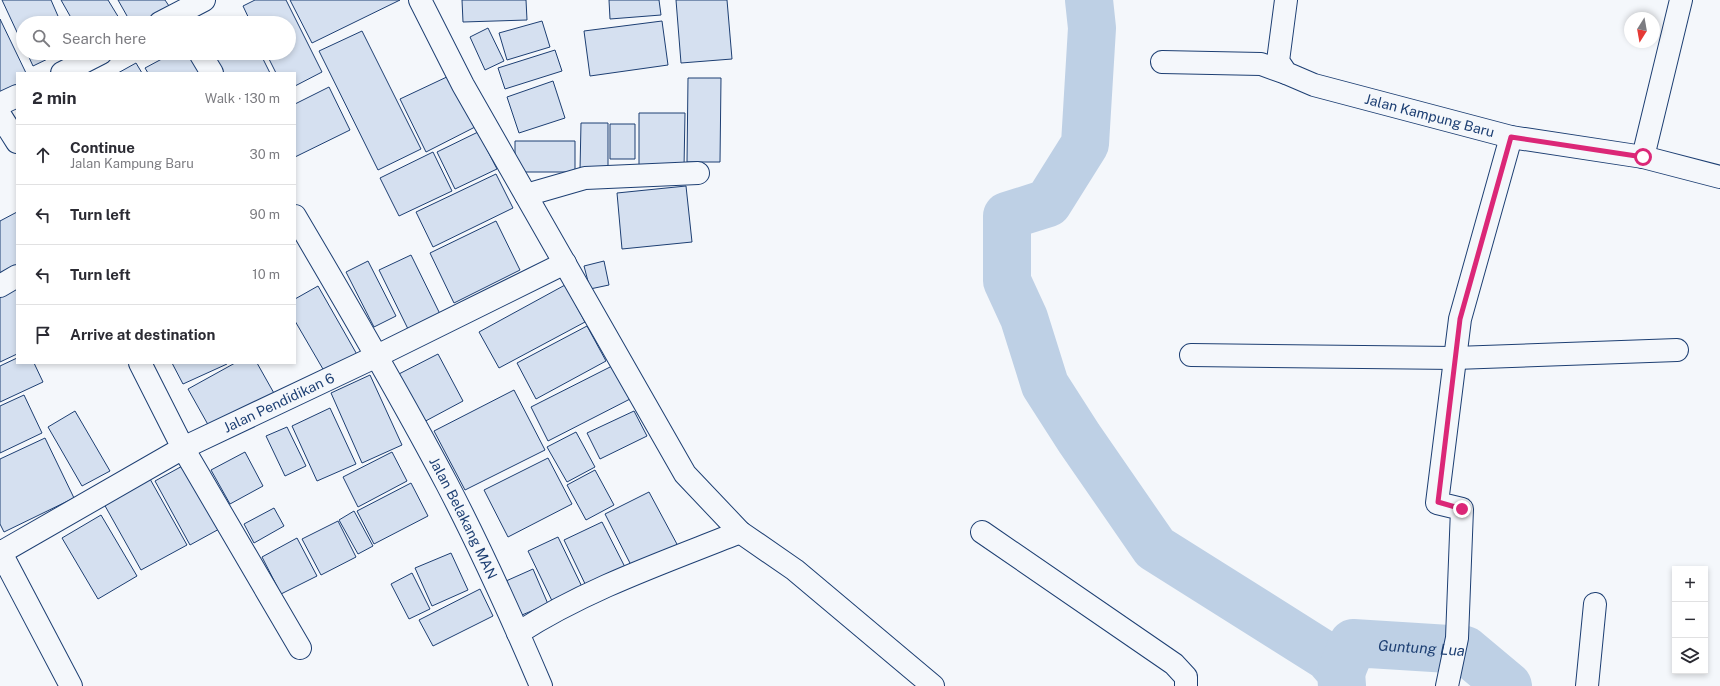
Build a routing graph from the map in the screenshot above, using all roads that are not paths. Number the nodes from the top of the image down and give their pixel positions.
1 (204, 0) edge
2 (420, 0) edge
3 (1286, 0) edge
4 (1681, 0) edge
5 (179, 16) edge
6 (87, 60) edge
7 (204, 60) edge
8 (1162, 62) dead end
9 (64, 72) edge
10 (211, 72) edge
11 (1286, 73) junction
12 (16, 96) edge
13 (0, 104) edge
14 (0, 115) edge
15 (1511, 137) junction
16 (16, 140) edge
17 (1643, 157) junction
18 (698, 173) dead end
19 (1720, 177) edge
20 (526, 195) junction
21 (296, 218) edge
22 (565, 263) junction
23 (16, 277) edge
24 (0, 286) edge
25 (1677, 350) dead end
26 (1191, 355) dead end
27 (377, 356) junction
28 (1455, 358) junction
29 (141, 364) edge
30 (183, 448) junction
31 (740, 532) junction
32 (982, 532) dead end
33 (0, 552) edge
34 (1594, 604) dead end
35 (518, 633) junction
36 (300, 648) dead end
37 (1587, 685) edge
38 (71, 686) edge
39 (541, 686) edge
40 (933, 686) edge
41 (1186, 686) edge
42 (1447, 686) edge

1 - 5 street
2 - 20 street
3 - 11 street
4 - 17 street
6 - 9 street
7 - 10 street
8 - 11 street, Jalan Kampung Baru
11 - 15 street, Jalan Kampung Baru
12 - 13 street
14 - 16 street
15 - 17 street, Jalan Kampung Baru
15 - 28 street
17 - 19 street, Jalan Kampung Baru
18 - 20 street
20 - 22 street
21 - 27 street, Jalan Belakang MAN
22 - 27 street, Jalan Pendidikan 6
22 - 31 street
23 - 24 street
25 - 28 street
26 - 28 street
27 - 30 street, Jalan Pendidikan 6
27 - 35 street, Jalan Belakang MAN
28 - 42 street
29 - 30 street
30 - 33 street, Jalan Pendidikan 6
30 - 36 street
31 - 35 street
31 - 40 street
32 - 41 street
33 - 38 street
34 - 37 street
35 - 39 street, Jalan Belakang MAN

